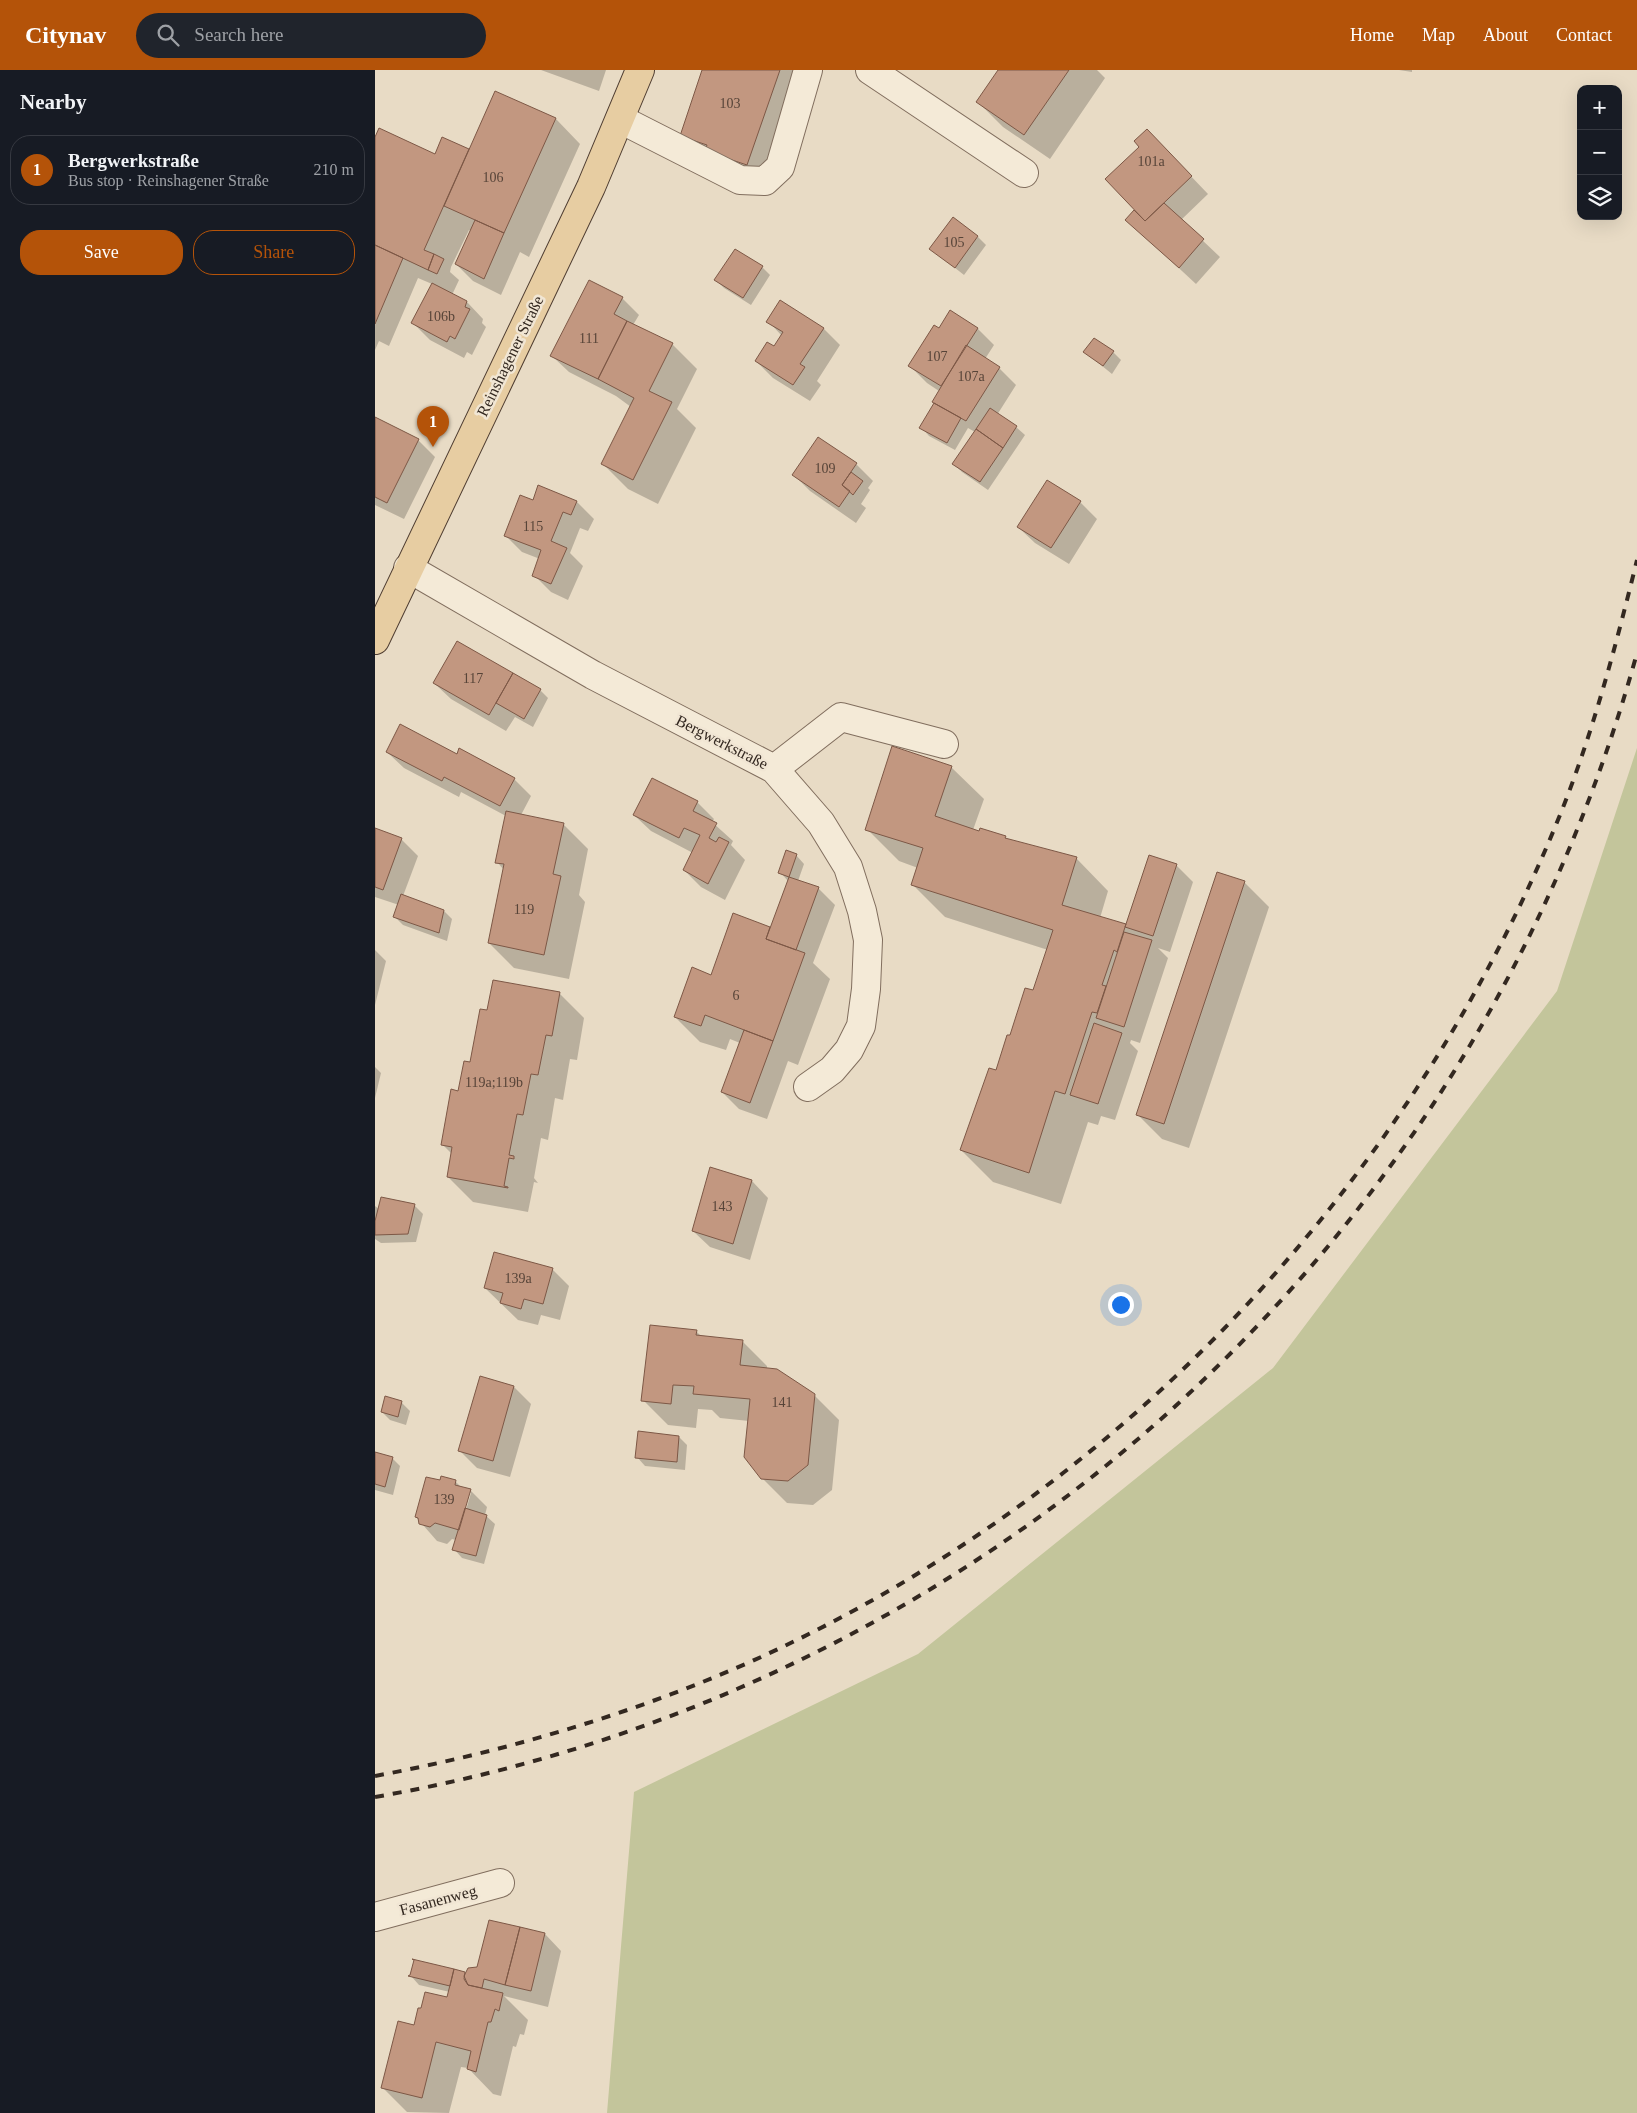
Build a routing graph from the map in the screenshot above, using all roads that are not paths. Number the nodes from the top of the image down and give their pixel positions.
1 (639, 70) edge
2 (808, 70) edge
3 (871, 70) edge
4 (620, 119) junction
5 (1024, 173) dead end
6 (408, 568) junction
7 (375, 640) edge
8 (943, 744) dead end
9 (774, 770) junction
10 (807, 1087) dead end
11 (500, 1883) dead end
12 (375, 1918) edge

1 - 4 main road, Reinshagener Straße
2 - 4 street
3 - 5 street
4 - 6 main road, Reinshagener Straße
6 - 7 main road, Reinshagener Straße
6 - 9 street, Bergwerkstraße
8 - 9 street, Bergwerkstraße
9 - 10 street, Bergwerkstraße
11 - 12 street, Fasanenweg

